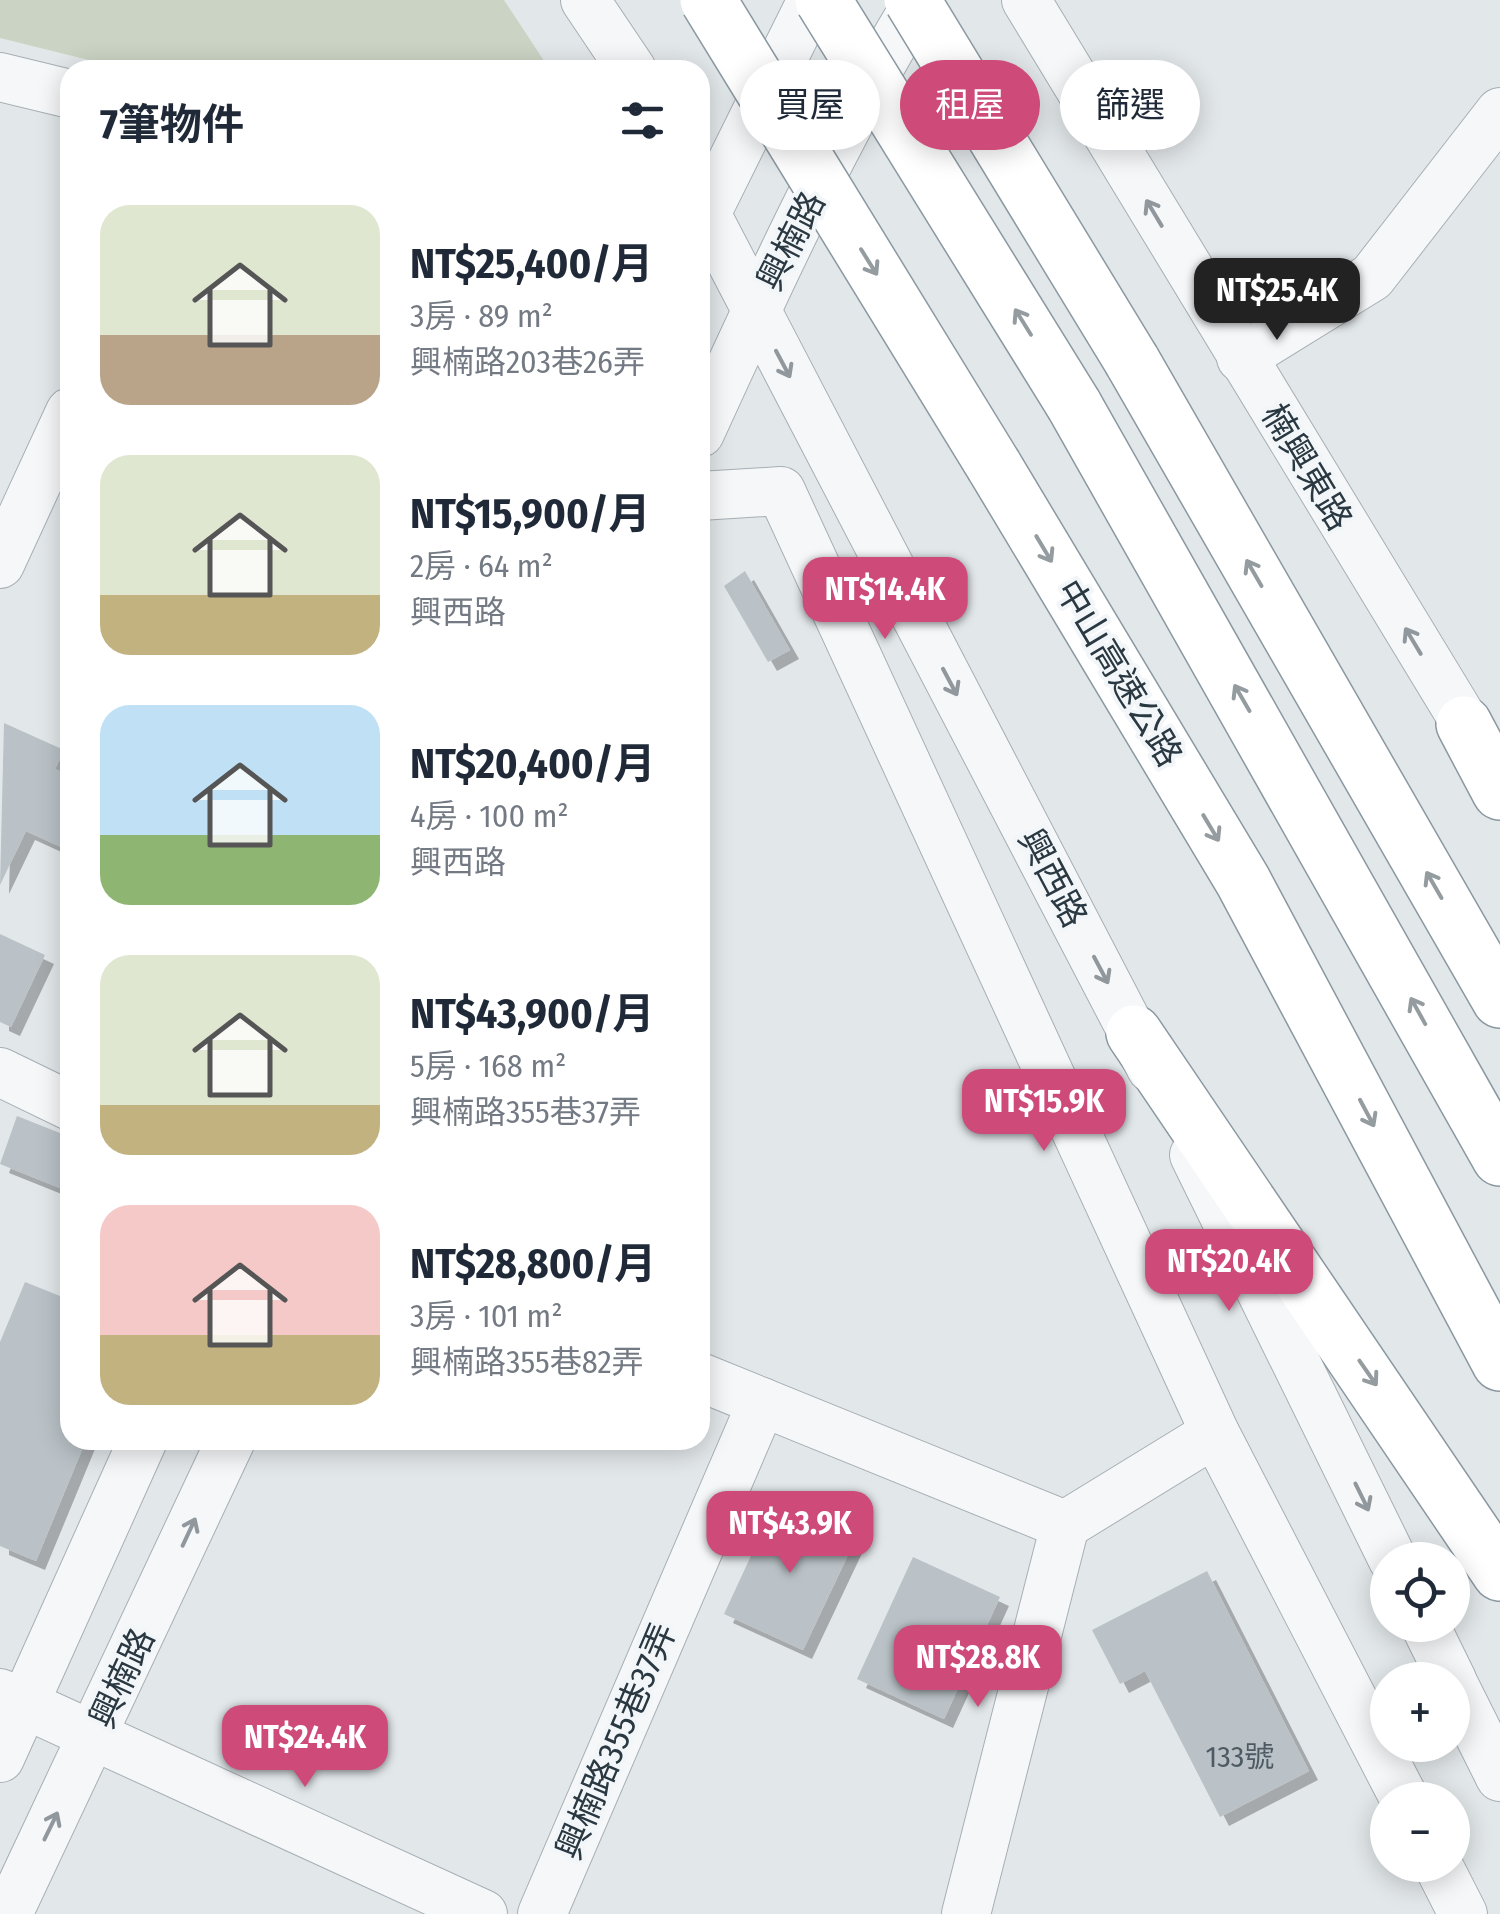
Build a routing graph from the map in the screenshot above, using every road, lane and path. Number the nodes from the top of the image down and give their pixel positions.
1 (585, 0) edge
2 (708, 0) edge
3 (812, 0) edge
4 (824, 0) edge
5 (915, 0) edge
6 (1026, 0) edge
7 (625, 60) edge
8 (0, 77) edge
9 (60, 92) edge
10 (1500, 112) edge
11 (710, 198) edge
12 (710, 231) edge
13 (755, 311) junction
14 (1241, 358) junction
15 (710, 412) edge
16 (60, 434) edge
17 (710, 495) edge
18 (0, 564) edge
19 (1464, 724) junction
20 (1500, 778) edge
21 (1500, 792) edge
22 (1500, 1000) edge
23 (1134, 1033) junction
24 (0, 1072) edge
25 (60, 1101) edge
26 (1500, 1158) edge
27 (1500, 1363) edge
28 (710, 1382) edge
29 (762, 1402) junction
30 (1216, 1433) junction
31 (138, 1450) edge
32 (226, 1450) edge
33 (1064, 1525) junction
34 (1384, 1542) edge
35 (1500, 1573) edge
36 (12, 1697) edge
37 (1470, 1716) edge
38 (95, 1736) junction
39 (0, 1758) edge
40 (1500, 1777) edge
41 (1395, 1782) edge
42 (1447, 1882) edge
43 (8, 1914) edge
44 (484, 1914) edge
45 (542, 1914) edge
46 (966, 1914) edge
47 (1463, 1914) edge

1 - 7 street
2 -> 27 highway, 中山高速公路, bridge
3 - 11 street
26 -> 4 highway, bridge
5 - 13 street, 興楠路
22 -> 5 highway, bridge
14 -> 6 street, 楠興東路
8 - 9 street
10 - 14 street
12 - 13 street, 興西路
13 - 15 street, 興楠路
13 -> 23 street, 興西路
19 -> 14 street, 楠興東路
16 - 18 street
17 - 30 street
19 - 20 street, 楠興東路
19 - 21 highway
23 -> 34 street, 興西路
23 -> 35 highway
24 - 25 street
28 - 29 street
29 - 33 street
29 - 45 street, 興楠路355巷37弄
30 - 33 street
30 - 41 street
31 - 36 street
38 -> 32 street, 興楠路
33 - 46 street
36 - 38 street
36 - 39 street
37 - 40 street
43 -> 38 street, 興楠路
38 - 44 street
42 - 47 street

